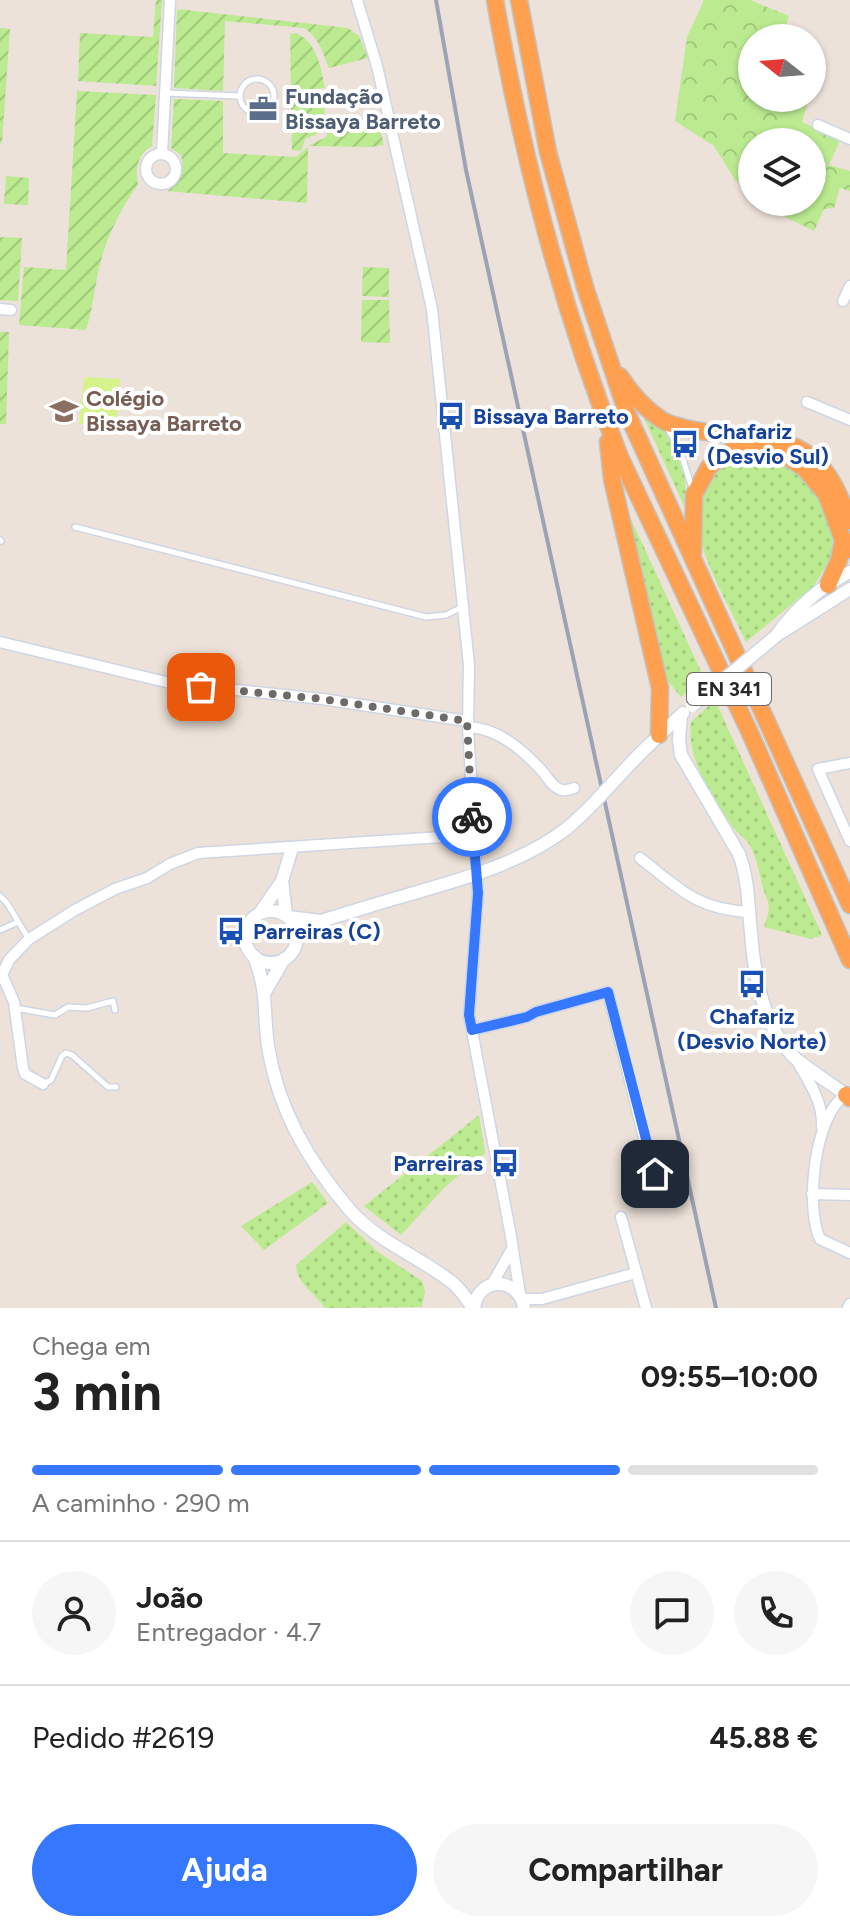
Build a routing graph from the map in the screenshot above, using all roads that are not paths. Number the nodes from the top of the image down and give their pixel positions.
1 (170, 0) edge
2 (357, 0) edge
3 (495, 0) edge
4 (519, 0) edge
5 (165, 93) junction
6 (239, 96) junction
7 (818, 125) dead end
8 (850, 139) edge
9 (162, 153) dead end
10 (850, 286) edge
11 (843, 301) dead end
12 (609, 361) junction
13 (807, 402) dead end
14 (606, 420) junction
15 (850, 420) edge
16 (664, 422) junction
17 (694, 495) junction
18 (850, 521) edge
19 (75, 527) dead end
20 (846, 545) edge
21 (694, 561) junction
22 (850, 572) edge
23 (828, 585) junction
24 (850, 589) edge
25 (463, 607) junction
26 (776, 636) junction
27 (0, 642) edge
28 (681, 715) junction
29 (468, 724) junction
30 (654, 740) junction
31 (679, 740) junction
32 (681, 755) junction
33 (850, 763) edge
34 (574, 788) dead end
35 (473, 835) junction
36 (850, 841) edge
37 (292, 848) junction
38 (640, 858) dead end
39 (282, 881) junction
40 (0, 896) edge
41 (850, 905) edge
42 (749, 912) junction
43 (260, 913) junction
44 (287, 916) junction
45 (321, 921) junction
46 (18, 922) junction
47 (0, 930) edge
48 (29, 939) junction
49 (294, 949) junction
50 (254, 956) junction
51 (284, 959) junction
52 (850, 960) edge
53 (1, 978) edge
54 (265, 992) junction
55 (14, 1008) junction
56 (115, 1010) dead end
57 (472, 1030) junction
58 (795, 1058) junction
59 (43, 1084) joint
60 (116, 1087) dead end
61 (848, 1097) edge
62 (822, 1137) junction
63 (660, 1191) dead end
64 (812, 1194) junction
65 (850, 1195) edge
66 (621, 1217) dead end
67 (513, 1248) junction
68 (850, 1253) edge
69 (636, 1273) junction
70 (456, 1285) junction
71 (488, 1286) junction
72 (524, 1302) edge
73 (474, 1308) edge
74 (646, 1308) edge

1 - 5 street
2 - 25 street
3 - 14 highway, EN 341
4 - 12 highway, EN 341
5 - 6 lane
5 - 9 street
6 - 6 lane
7 - 8 street
10 - 11 street
12 - 16 highway
12 - 21 highway, EN 341
13 - 15 street
14 - 30 highway
14 - 52 highway, EN 341
16 - 17 lane
16 - 18 highway
17 - 20 highway
17 - 21 highway
19 - 25 lane
20 - 23 highway
21 - 41 highway, EN 341
22 - 23 street
23 - 26 street
24 - 26 street
25 - 29 street
26 - 28 street, bridge
27 - 29 street
28 - 30 street
28 - 31 street
29 - 34 street
29 - 35 street
30 - 31 street
30 - 32 street
30 - 45 street, bridge
31 - 32 street
32 - 42 street
33 - 36 street
35 - 37 street
35 - 57 street
37 - 39 street
37 - 48 street
38 - 42 street
39 - 43 street
39 - 44 street
40 - 46 lane
42 - 58 street
43 - 44 street
43 - 50 street
44 - 45 street
44 - 49 street
45 - 49 street
46 - 47 lane
46 - 48 lane
48 - 53 street
49 - 51 street
50 - 51 street
50 - 54 street
51 - 54 street
53 - 55 street
54 - 70 street
55 - 56 lane
55 - 59 street
57 - 63 street
57 - 67 street
58 - 61 street
58 - 62 street
59 - 60 lane
61 - 62 street
62 - 64 street
64 - 65 street
64 - 68 street
66 - 69 street
67 - 71 street
67 - 72 street
69 - 72 street
69 - 74 street
70 - 71 street
70 - 73 street
71 - 72 street
71 - 73 street

